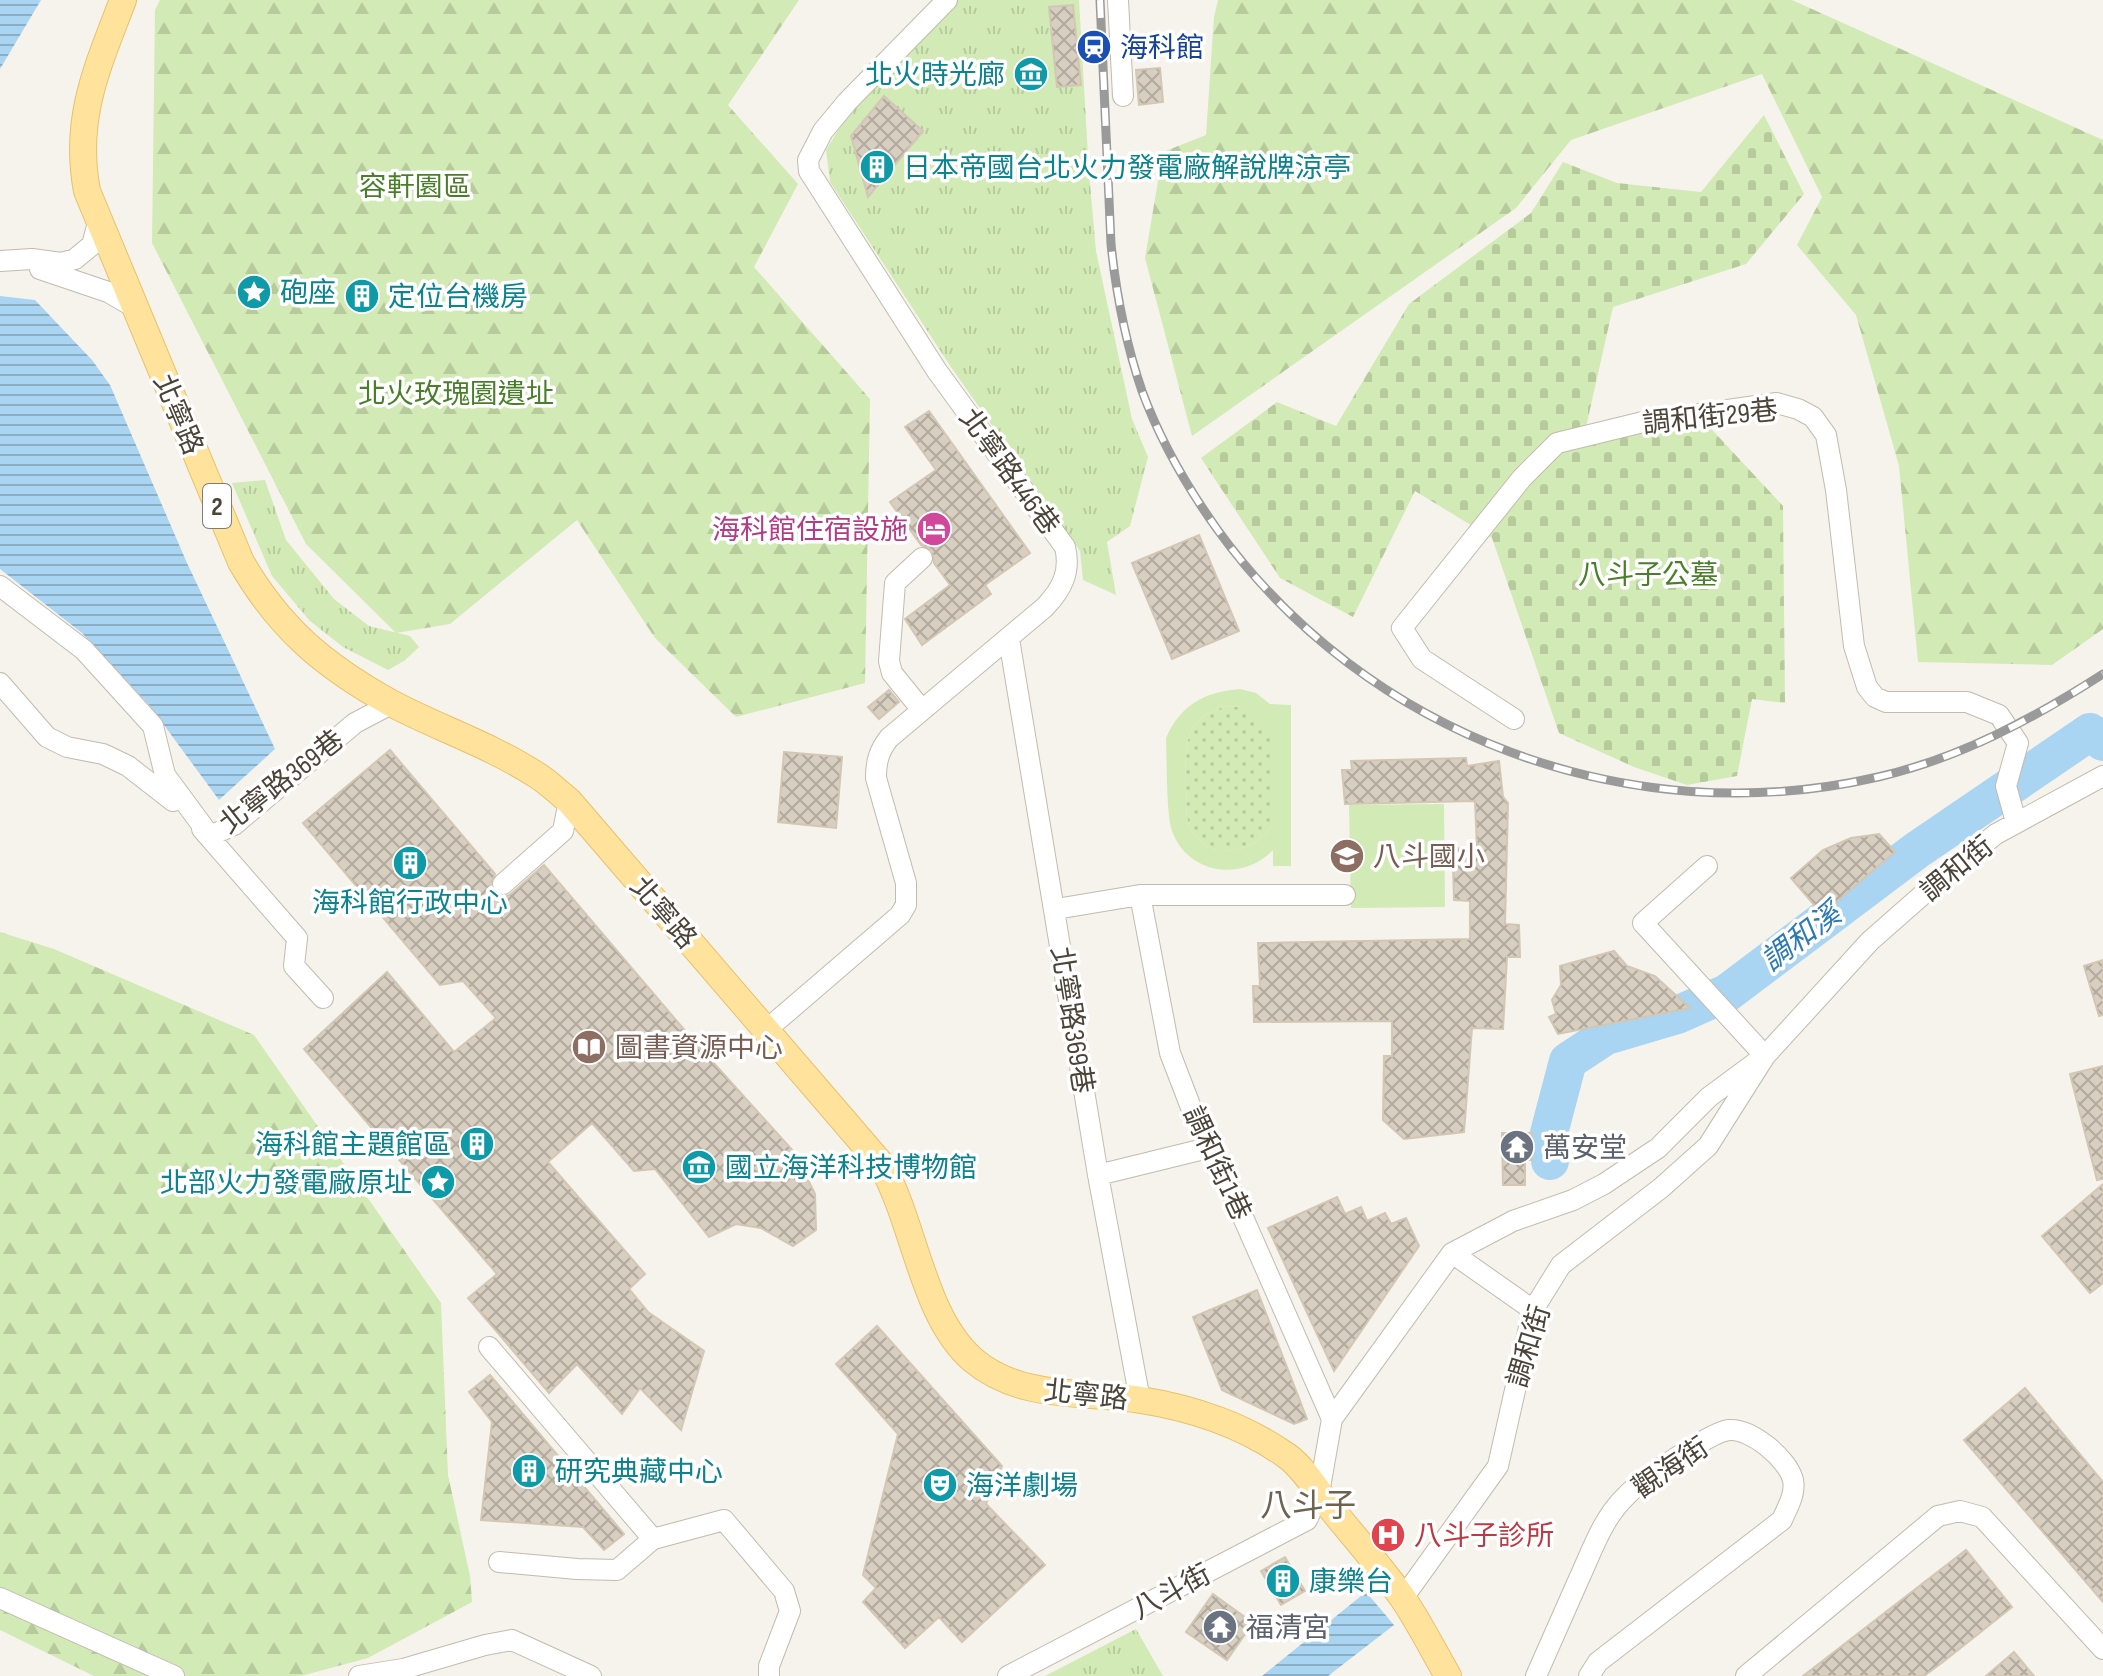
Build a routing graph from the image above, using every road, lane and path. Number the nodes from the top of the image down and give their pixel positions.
1 (123, 0) edge
2 (947, 0) edge
3 (1118, 0) edge
4 (1123, 96) dead end
5 (99, 219) junction
6 (0, 261) edge
7 (21, 261) junction
8 (134, 307) junction
9 (922, 558) dead end
10 (0, 586) edge
11 (1009, 639) junction
12 (0, 683) edge
13 (393, 703) junction
14 (922, 710) junction
15 (1514, 719) dead end
16 (2103, 776) edge
17 (569, 801) junction
18 (2016, 822) junction
19 (210, 836) junction
20 (1707, 866) dead end
21 (503, 884) dead end
22 (1140, 895) junction
23 (1345, 895) dead end
24 (1056, 909) junction
25 (323, 998) dead end
26 (765, 1031) junction
27 (1765, 1056) junction
28 (1212, 1147) junction
29 (1098, 1175) junction
30 (1452, 1253) junction
31 (1533, 1310) junction
32 (489, 1347) dead end
33 (1140, 1400) junction
34 (1332, 1419) junction
35 (1319, 1493) junction
36 (653, 1539) junction
37 (499, 1562) dead end
38 (0, 1598) edge
39 (1403, 1598) junction
40 (2103, 1649) edge
41 (174, 1676) edge
42 (359, 1676) edge
43 (591, 1676) edge
44 (769, 1676) edge
45 (1008, 1676) edge
46 (1448, 1676) edge
47 (1536, 1676) edge
48 (1589, 1676) edge
49 (1746, 1676) edge

1 - 5 main road, 北寧路 / 2
2 - 11 street, 北寧路446巷
3 - 4 street
5 - 7 street
5 - 8 main road, 北寧路 / 2
6 - 7 street
7 - 8 street
8 - 13 main road, 北寧路 / 2
9 - 14 street
10 - 19 street, 北寧路369巷
11 - 14 street, 北寧路446巷
11 - 24 street, 北寧路369巷
12 - 19 street
13 - 17 main road, 北寧路 / 2
13 - 19 street, 北寧路369巷
14 - 26 street, 北寧路446巷
15 - 18 street, 調和街29巷
16 - 18 street, 調和街
17 - 21 street
17 - 26 main road, 北寧路 / 2
18 - 27 street, 調和街
19 - 25 street
20 - 27 street
22 - 23 street
22 - 24 street
22 - 28 street, 調和街1巷
24 - 29 street, 北寧路369巷
26 - 33 main road, 北寧路 / 2
27 - 30 street, 調和街
27 - 31 street, 調和街
28 - 29 street
28 - 34 street, 調和街1巷
29 - 33 street, 北寧路369巷
30 - 31 street
30 - 34 street, 調和街
31 - 39 street, 調和街
32 - 36 street
33 - 35 main road, 北寧路 / 2
34 - 35 street, 調和街
35 - 39 main road, 北寧路 / 2
35 - 45 street, 八斗街
36 - 37 street
36 - 44 street
38 - 41 street
39 - 46 main road, 北寧路 / 2
40 - 49 street
42 - 43 street
47 - 48 street, 觀海街

